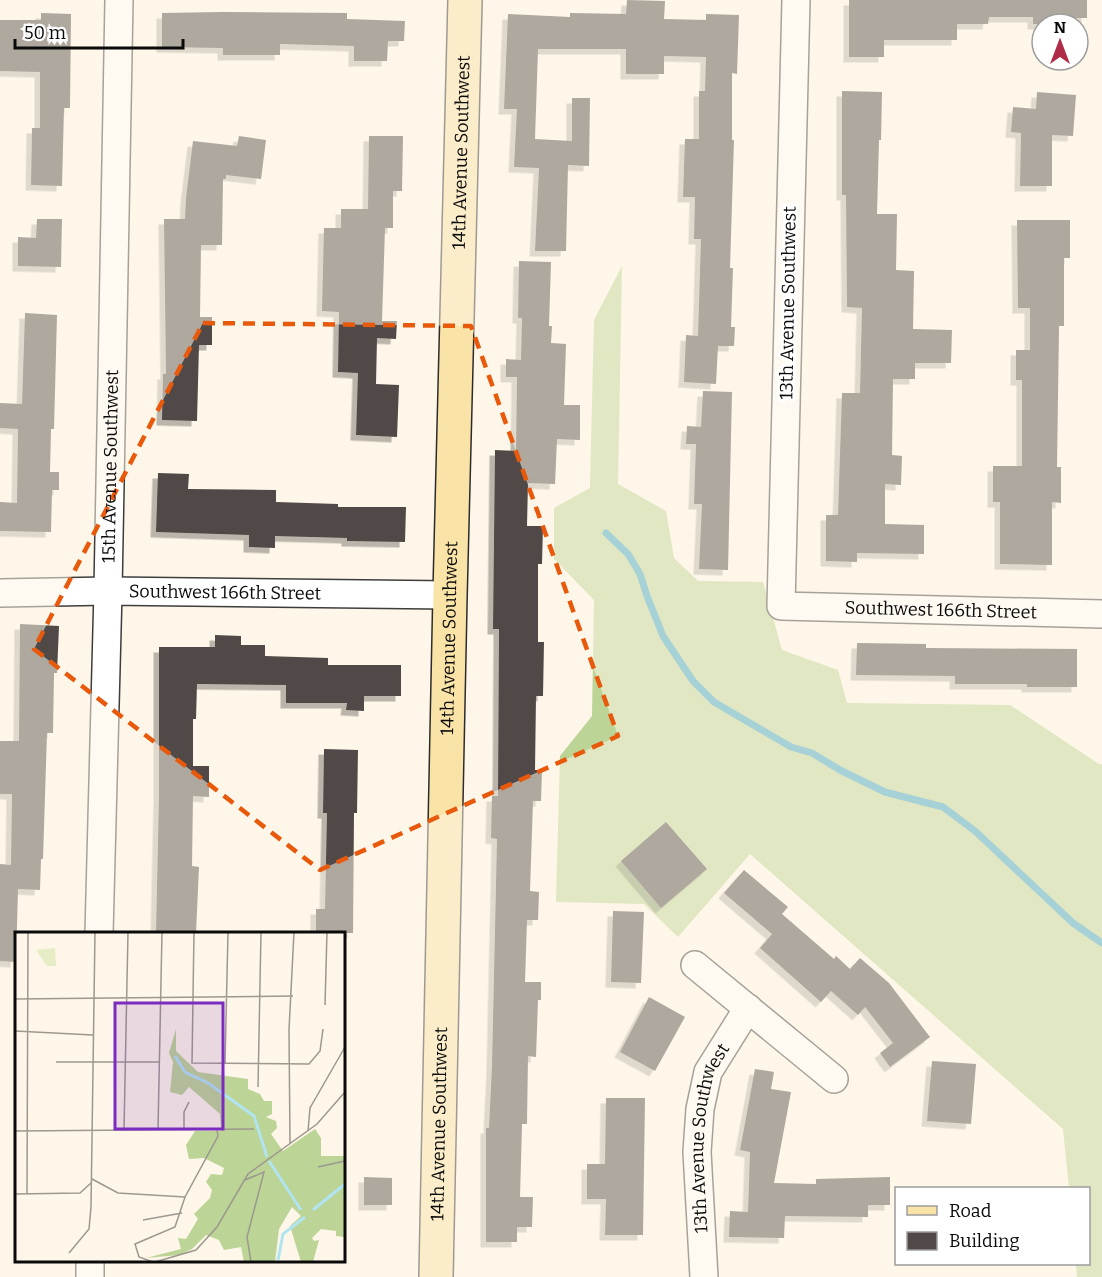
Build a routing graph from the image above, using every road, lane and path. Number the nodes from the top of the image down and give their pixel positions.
1 (119, 0) edge
2 (465, 0) edge
3 (796, 0) edge
4 (108, 591) junction
5 (0, 593) edge
6 (450, 595) junction
7 (781, 606) joint
8 (1102, 614) edge
9 (99, 932) edge
10 (695, 965) dead end
11 (748, 1008) junction
12 (834, 1079) dead end
13 (436, 1277) edge
14 (704, 1277) edge

1 - 4 street, 15th Avenue Southwest
2 - 6 street, 14th Avenue Southwest
3 - 7 street, 13th Avenue Southwest
4 - 5 street, Southwest 166th Street
4 - 6 street, Southwest 166th Street
4 - 9 street, 15th Avenue Southwest
6 - 13 street, 14th Avenue Southwest
7 - 8 street, Southwest 166th Street
10 - 11 street
11 - 12 street
11 - 14 street, 13th Avenue Southwest

